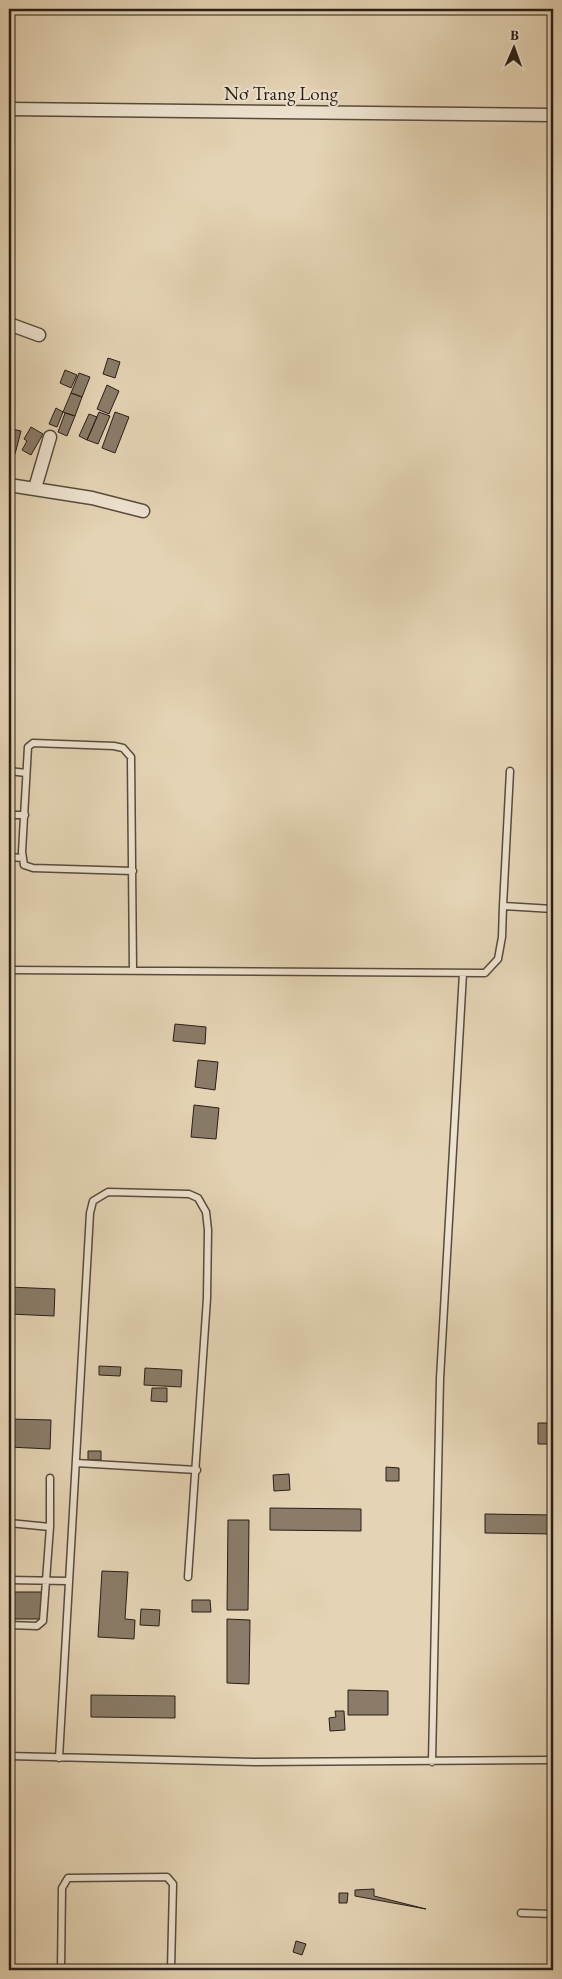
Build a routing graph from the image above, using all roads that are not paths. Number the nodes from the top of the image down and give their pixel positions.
1 (9, 110) edge
2 (553, 115) edge
3 (9, 324) edge
4 (39, 336) dead end
5 (50, 437) dead end
6 (9, 485) edge
7 (35, 488) junction
8 (143, 511) dead end
9 (9, 706) edge
10 (9, 730) edge
11 (9, 771) edge
12 (510, 771) dead end
13 (26, 773) junction
14 (9, 814) edge
15 (24, 815) junction
16 (9, 858) edge
17 (23, 858) junction
18 (133, 871) junction
19 (503, 906) junction
20 (553, 909) edge
21 (9, 970) edge
22 (133, 970) junction
23 (463, 973) junction
24 (76, 1463) junction
25 (197, 1470) junction
26 (50, 1478) dead end
27 (9, 1523) edge
28 (50, 1527) junction
29 (188, 1577) dead end
30 (9, 1580) edge
31 (46, 1581) junction
32 (68, 1581) junction
33 (9, 1625) edge
34 (9, 1756) edge
35 (59, 1758) junction
36 (553, 1760) edge
37 (432, 1762) junction
38 (521, 1913) dead end
39 (553, 1914) edge
40 (9, 1970) edge
41 (15, 1970) edge
42 (61, 1970) edge
43 (170, 1970) edge

1 - 2 street, Nơ Trang Long
3 - 4 street
5 - 7 street
6 - 7 street
7 - 8 street
9 - 10 lane
11 - 13 lane
12 - 19 lane
13 - 15 lane
13 - 18 lane
14 - 15 lane
15 - 17 lane
16 - 17 lane
17 - 18 lane
18 - 22 lane
19 - 20 lane
19 - 23 lane
21 - 22 lane
22 - 23 lane
23 - 37 lane
24 - 25 lane
24 - 25 lane
24 - 32 lane
25 - 29 lane
26 - 28 lane
27 - 28 lane
28 - 31 lane
30 - 31 lane
31 - 32 lane
31 - 33 lane
32 - 35 lane
34 - 35 lane
35 - 37 lane
36 - 37 lane
38 - 39 lane
40 - 41 lane
42 - 43 lane

